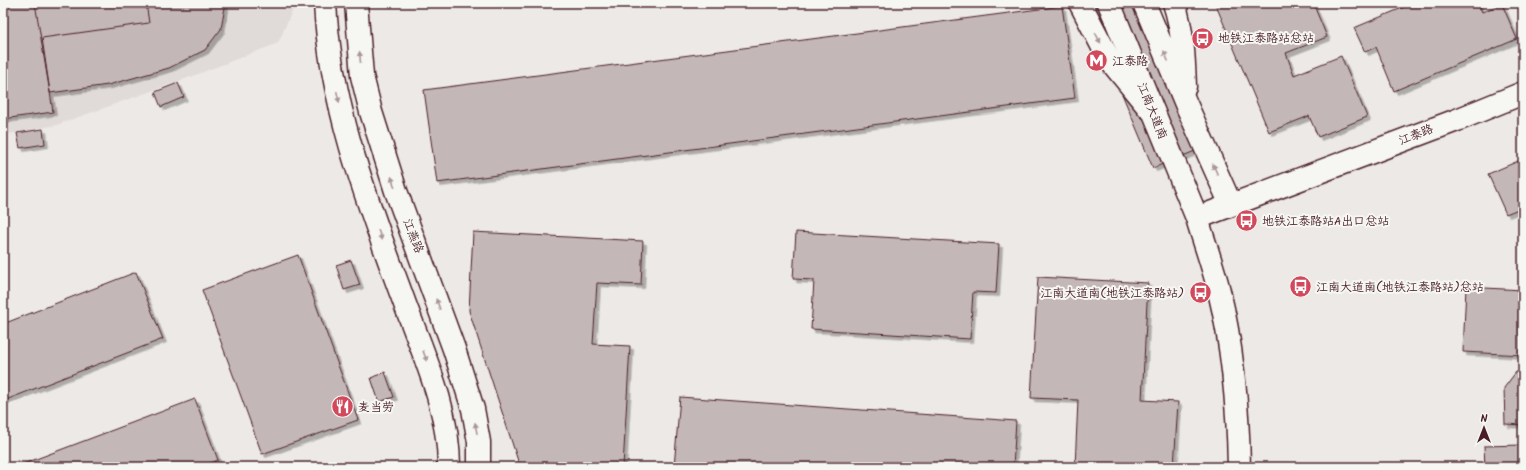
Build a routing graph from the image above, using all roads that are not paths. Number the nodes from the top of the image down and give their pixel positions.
1 (325, 3) edge
2 (356, 3) edge
3 (1080, 3) edge
4 (1109, 3) edge
5 (1144, 3) edge
6 (1174, 3) edge
7 (1523, 93) edge
8 (1186, 104) junction
9 (1153, 113) junction
10 (1231, 205) junction
11 (1197, 218) junction
12 (449, 467) edge
13 (479, 467) edge
14 (1239, 467) edge

1 -> 12 main road
13 -> 2 main road, 江燕路
3 -> 9 main road
4 - 9 main road, 江南大道南
8 -> 5 main road
6 - 8 main road
7 - 10 main road, 江泰路
10 -> 8 main road
9 - 11 main road, 江南大道南
10 - 11 main road, 江泰路
11 - 14 main road, 江南大道南

